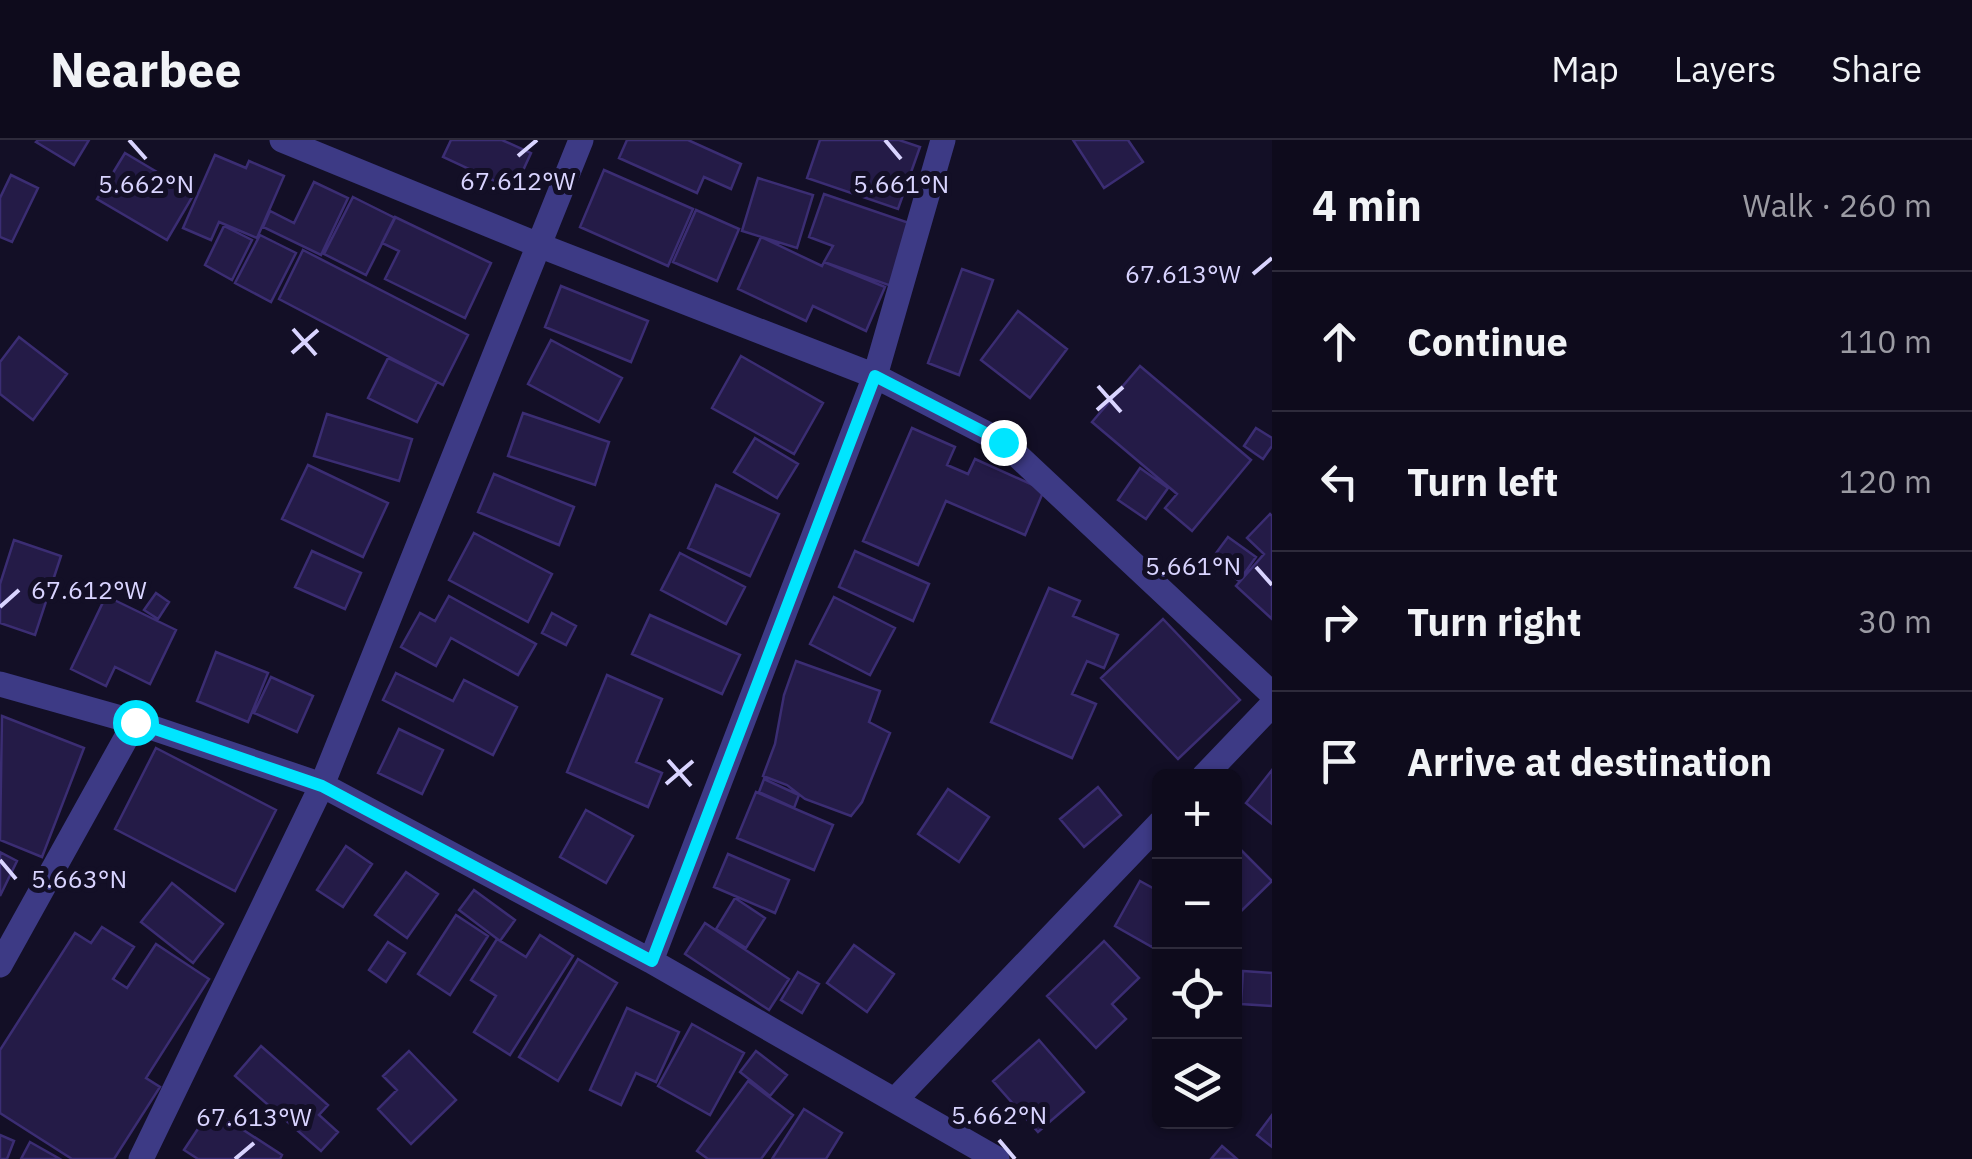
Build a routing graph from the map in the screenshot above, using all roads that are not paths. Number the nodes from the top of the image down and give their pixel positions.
1 (282, 140) edge
2 (581, 140) edge
3 (944, 140) edge
4 (541, 246) junction
5 (875, 376) junction
6 (0, 684) edge
7 (1272, 694) edge
8 (1272, 705) edge
9 (135, 722) junction
10 (1211, 769) edge
11 (322, 786) junction
12 (1152, 831) edge
13 (652, 961) junction
14 (0, 964) edge
15 (896, 1100) junction
16 (141, 1159) edge
17 (998, 1159) edge

1 - 4 street
2 - 4 street
3 - 5 street
4 - 5 street
4 - 11 street
5 - 7 street
5 - 13 street
6 - 9 street
8 - 10 street
9 - 11 street
9 - 14 street
11 - 13 street
11 - 16 street
12 - 15 street
13 - 15 street
15 - 17 street

